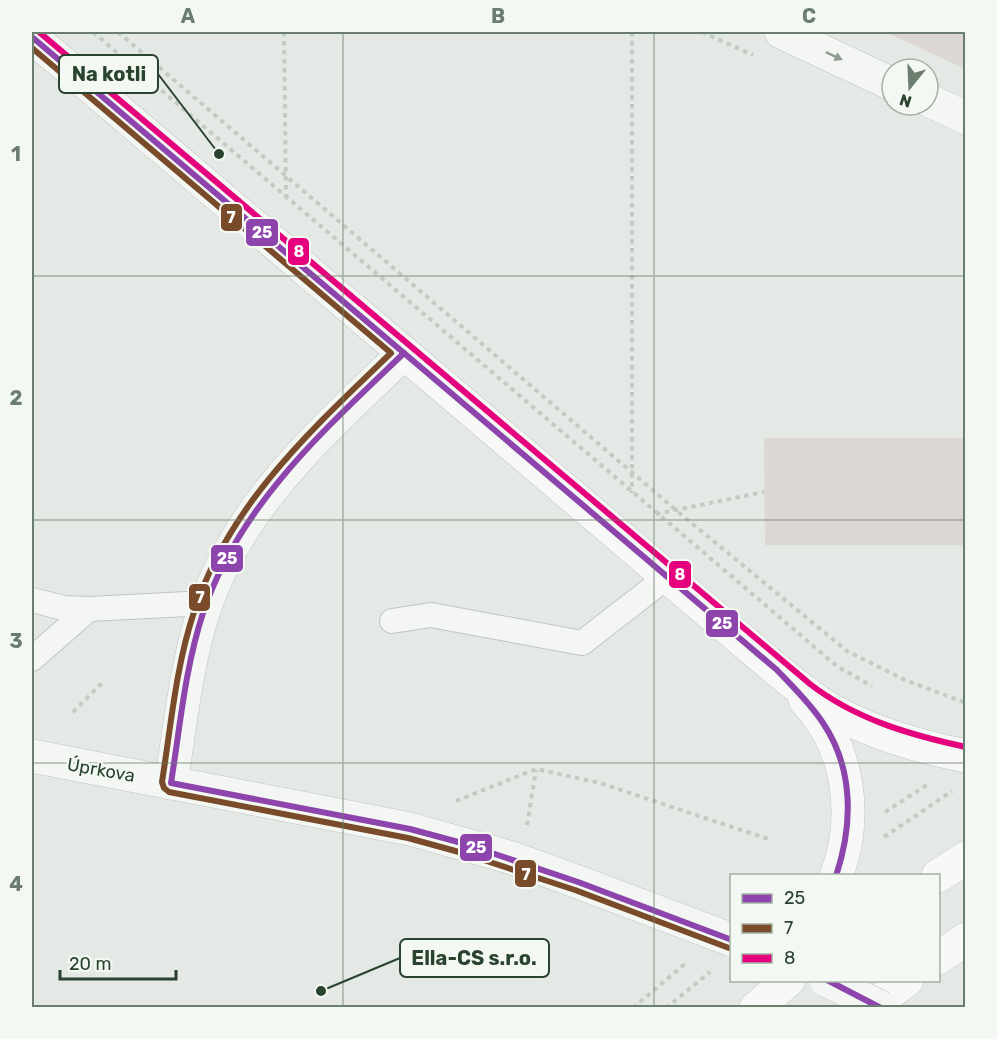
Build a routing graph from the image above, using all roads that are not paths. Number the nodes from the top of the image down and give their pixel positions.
1 (781, 32) edge
2 (32, 37) edge
3 (880, 78) edge
4 (940, 106) edge
5 (966, 118) edge
6 (404, 353) junction
7 (667, 576) junction
8 (32, 600) edge
9 (207, 603) junction
10 (89, 609) junction
11 (392, 621) dead end
12 (32, 659) edge
13 (777, 670) junction
14 (32, 756) edge
15 (966, 756) edge
16 (171, 783) junction
17 (966, 858) edge
18 (838, 872) edge
19 (940, 875) edge
20 (730, 939) edge
21 (966, 939) edge
22 (940, 957) edge
23 (766, 982) edge
24 (788, 982) edge
25 (828, 982) edge
26 (906, 982) edge
27 (743, 1008) edge
28 (756, 1008) edge
29 (869, 1008) edge
30 (882, 1008) edge

1 -> 3 street
2 - 6 street
4 - 5 street
6 - 7 main road
6 - 9 street
7 - 11 lane
7 - 13 main road
8 - 10 lane
9 - 10 lane
9 - 16 street
10 - 12 lane
13 - 15 main road
13 - 18 main road
14 - 16 street, Úprkova
16 - 20 street, Úprkova, bridge
17 - 19 main road
21 - 22 main road
23 - 27 main road
24 - 28 main road
25 - 30 street, bridge
26 - 29 main road

